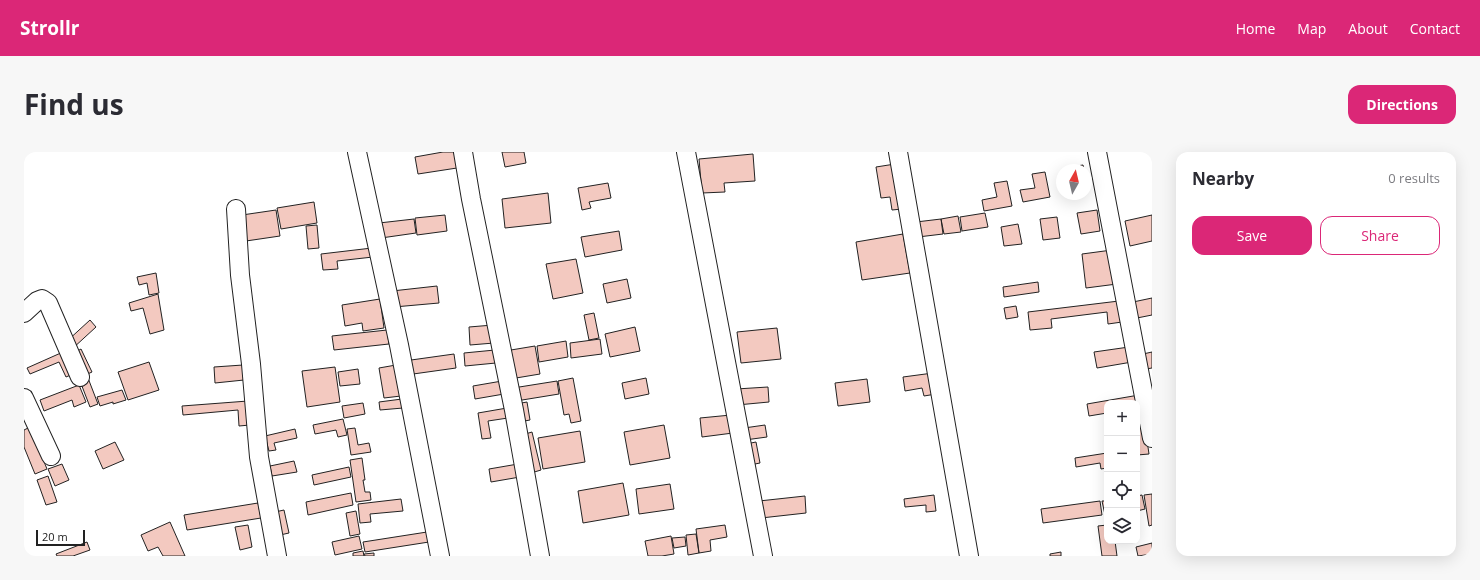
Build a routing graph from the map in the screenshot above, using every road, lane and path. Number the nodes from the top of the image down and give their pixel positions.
1 (357, 152) edge
2 (462, 152) edge
3 (686, 152) edge
4 (898, 152) edge
5 (1097, 152) edge
6 (236, 209) dead end
7 (24, 313) edge
8 (80, 377) dead end
9 (24, 398) edge
10 (1152, 438) edge
11 (51, 456) dead end
12 (277, 556) edge
13 (440, 556) edge
14 (540, 556) edge
15 (764, 556) edge
16 (969, 556) edge

1 - 13 street
2 - 14 street
3 - 15 street
4 - 16 street
5 - 10 street
6 - 12 street
7 - 8 street
9 - 11 street

